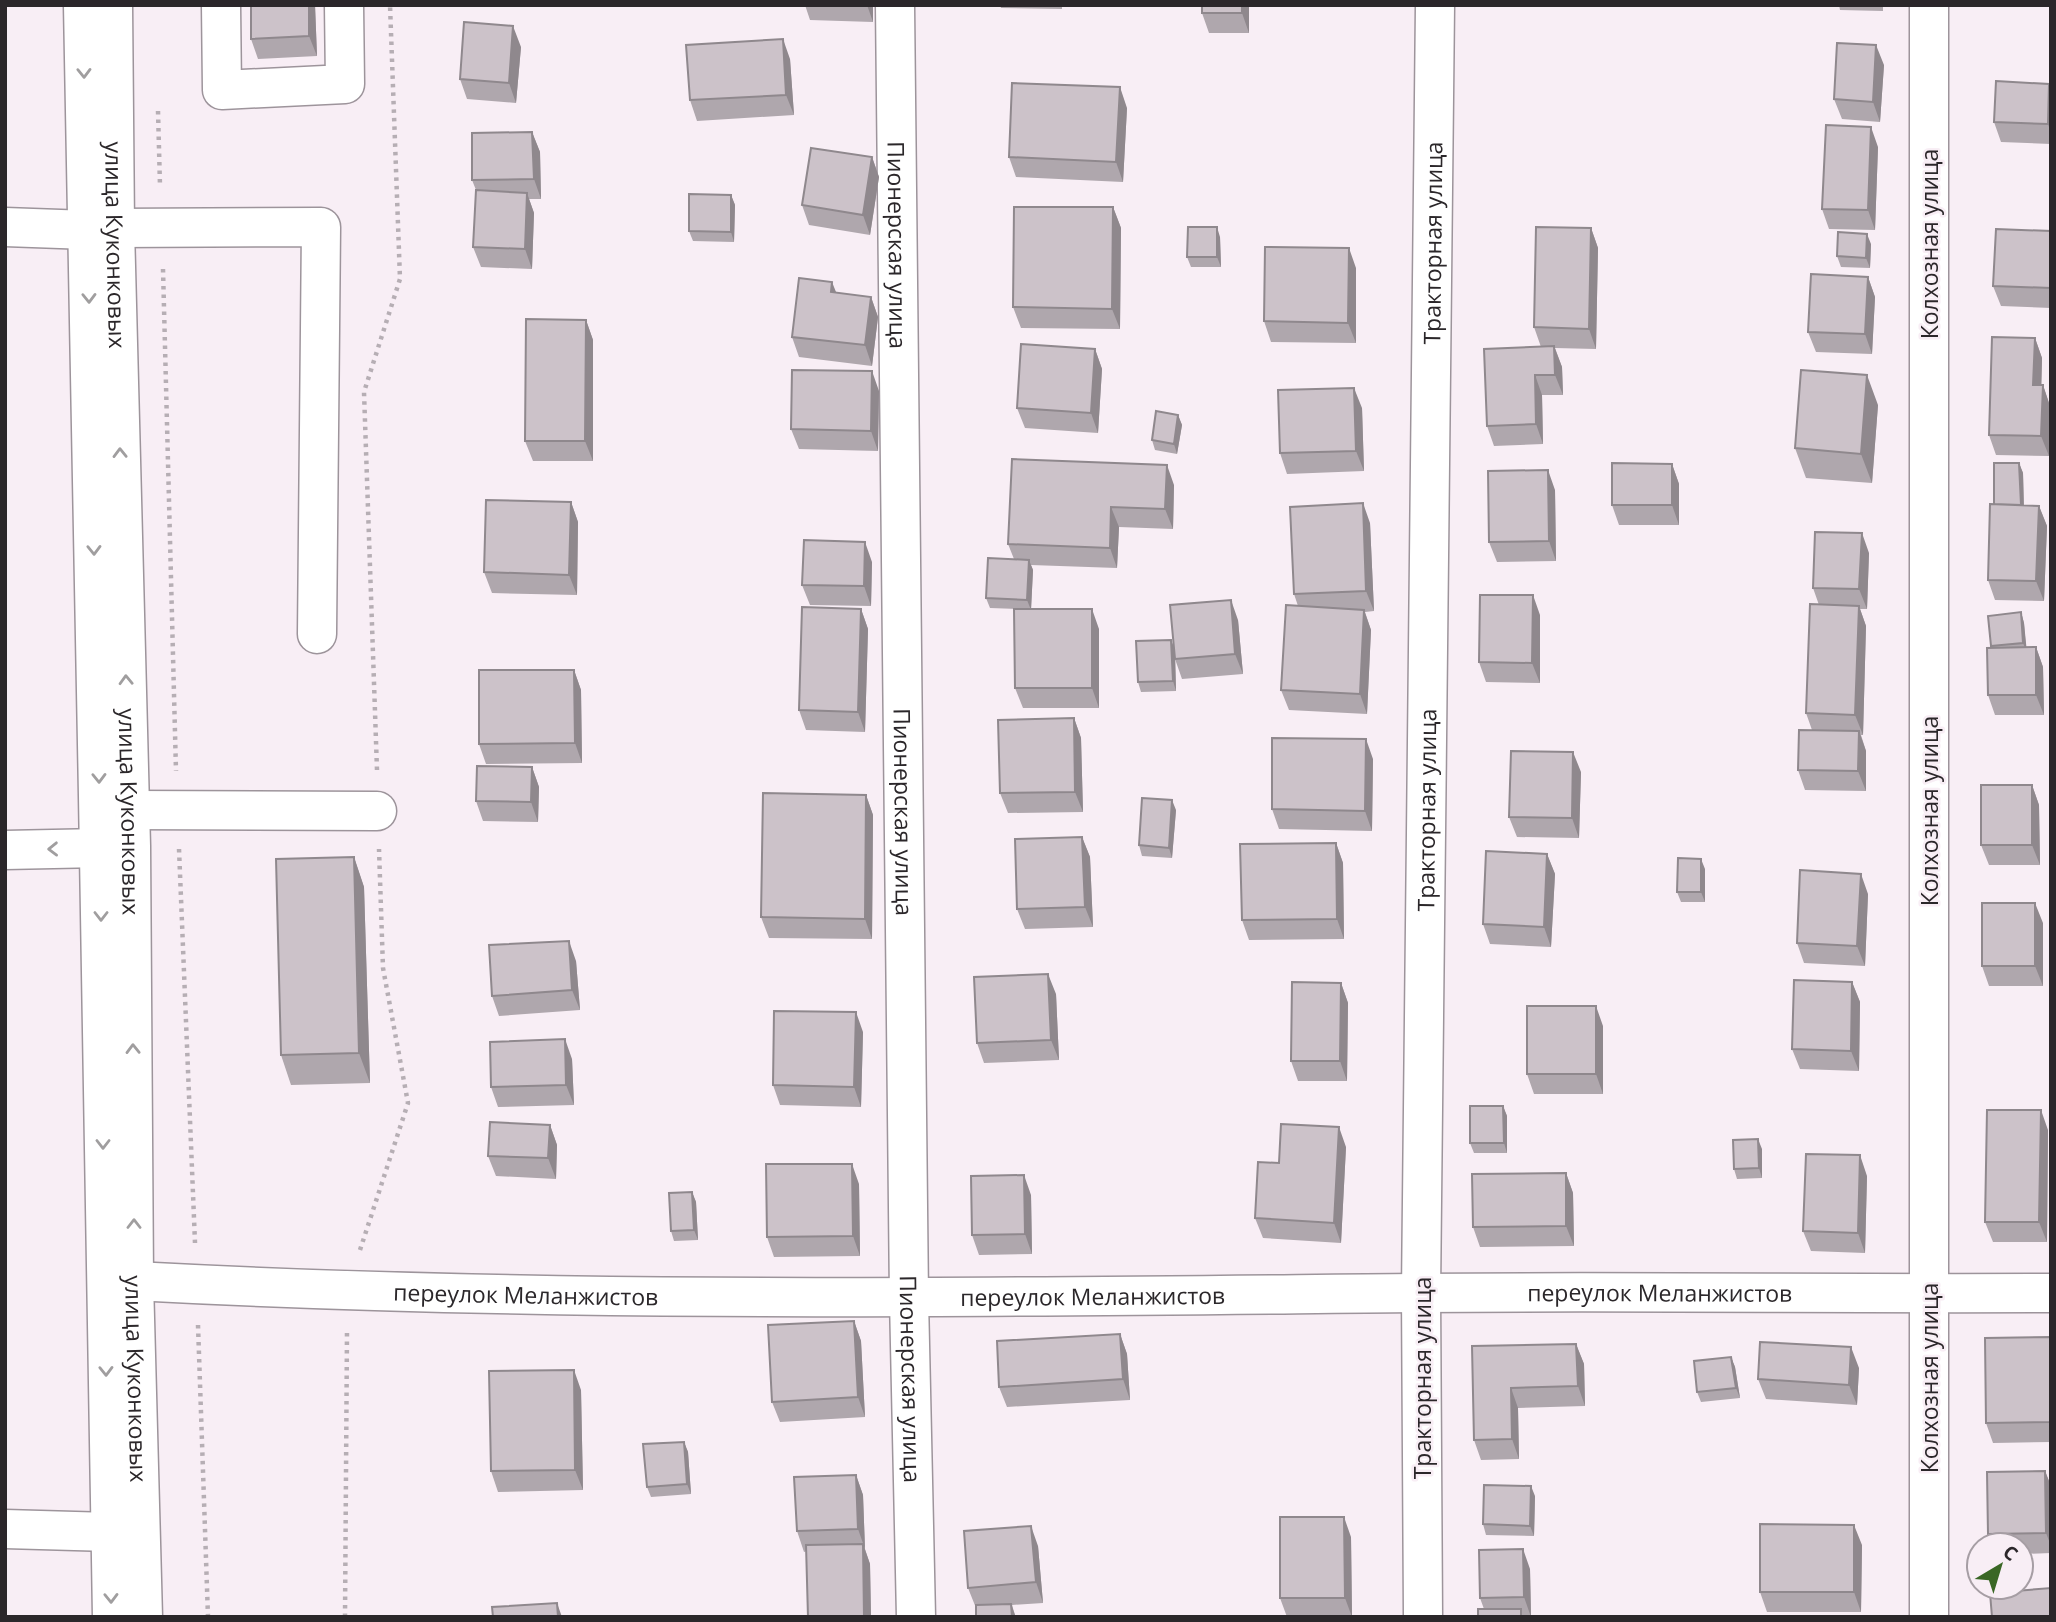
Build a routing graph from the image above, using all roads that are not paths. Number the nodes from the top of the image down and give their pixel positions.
1 (83, 5) edge
2 (113, 5) edge
3 (221, 5) edge
4 (344, 5) edge
5 (895, 5) edge
6 (1435, 5) edge
7 (1928, 5) edge
8 (5, 227) edge
9 (101, 229) junction
10 (317, 634) dead end
11 (377, 811) dead end
12 (121, 835) junction
13 (5, 850) edge
14 (134, 1281) junction
15 (1421, 1293) junction
16 (2051, 1293) edge
17 (1930, 1294) junction
18 (909, 1298) junction
19 (5, 1530) edge
20 (110, 1532) junction
21 (112, 1617) edge
22 (143, 1617) edge
23 (916, 1617) edge
24 (1423, 1617) edge
25 (1929, 1617) edge

1 -> 9 street, улица Куконковых
2 - 9 street, улица Куконковых
3 - 4 street
5 - 18 street, Пионерская улица
6 - 15 street, Тракторная улица
7 - 17 street, Колхозная улица
8 - 9 street
9 - 10 street
9 - 12 street, улица Куконковых
11 - 12 street
12 -> 13 street
14 -> 12 street, улица Куконковых
12 -> 20 street, улица Куконковых
14 - 18 street, переулок Меланжистов
14 - 22 street, улица Куконковых
15 - 17 street, переулок Меланжистов
15 - 18 street, переулок Меланжистов
15 - 24 street, Тракторная улица
16 - 17 street, переулок Меланжистов
17 - 25 street, Колхозная улица
18 - 23 street, Пионерская улица
19 - 20 street
20 -> 21 street, улица Куконковых

